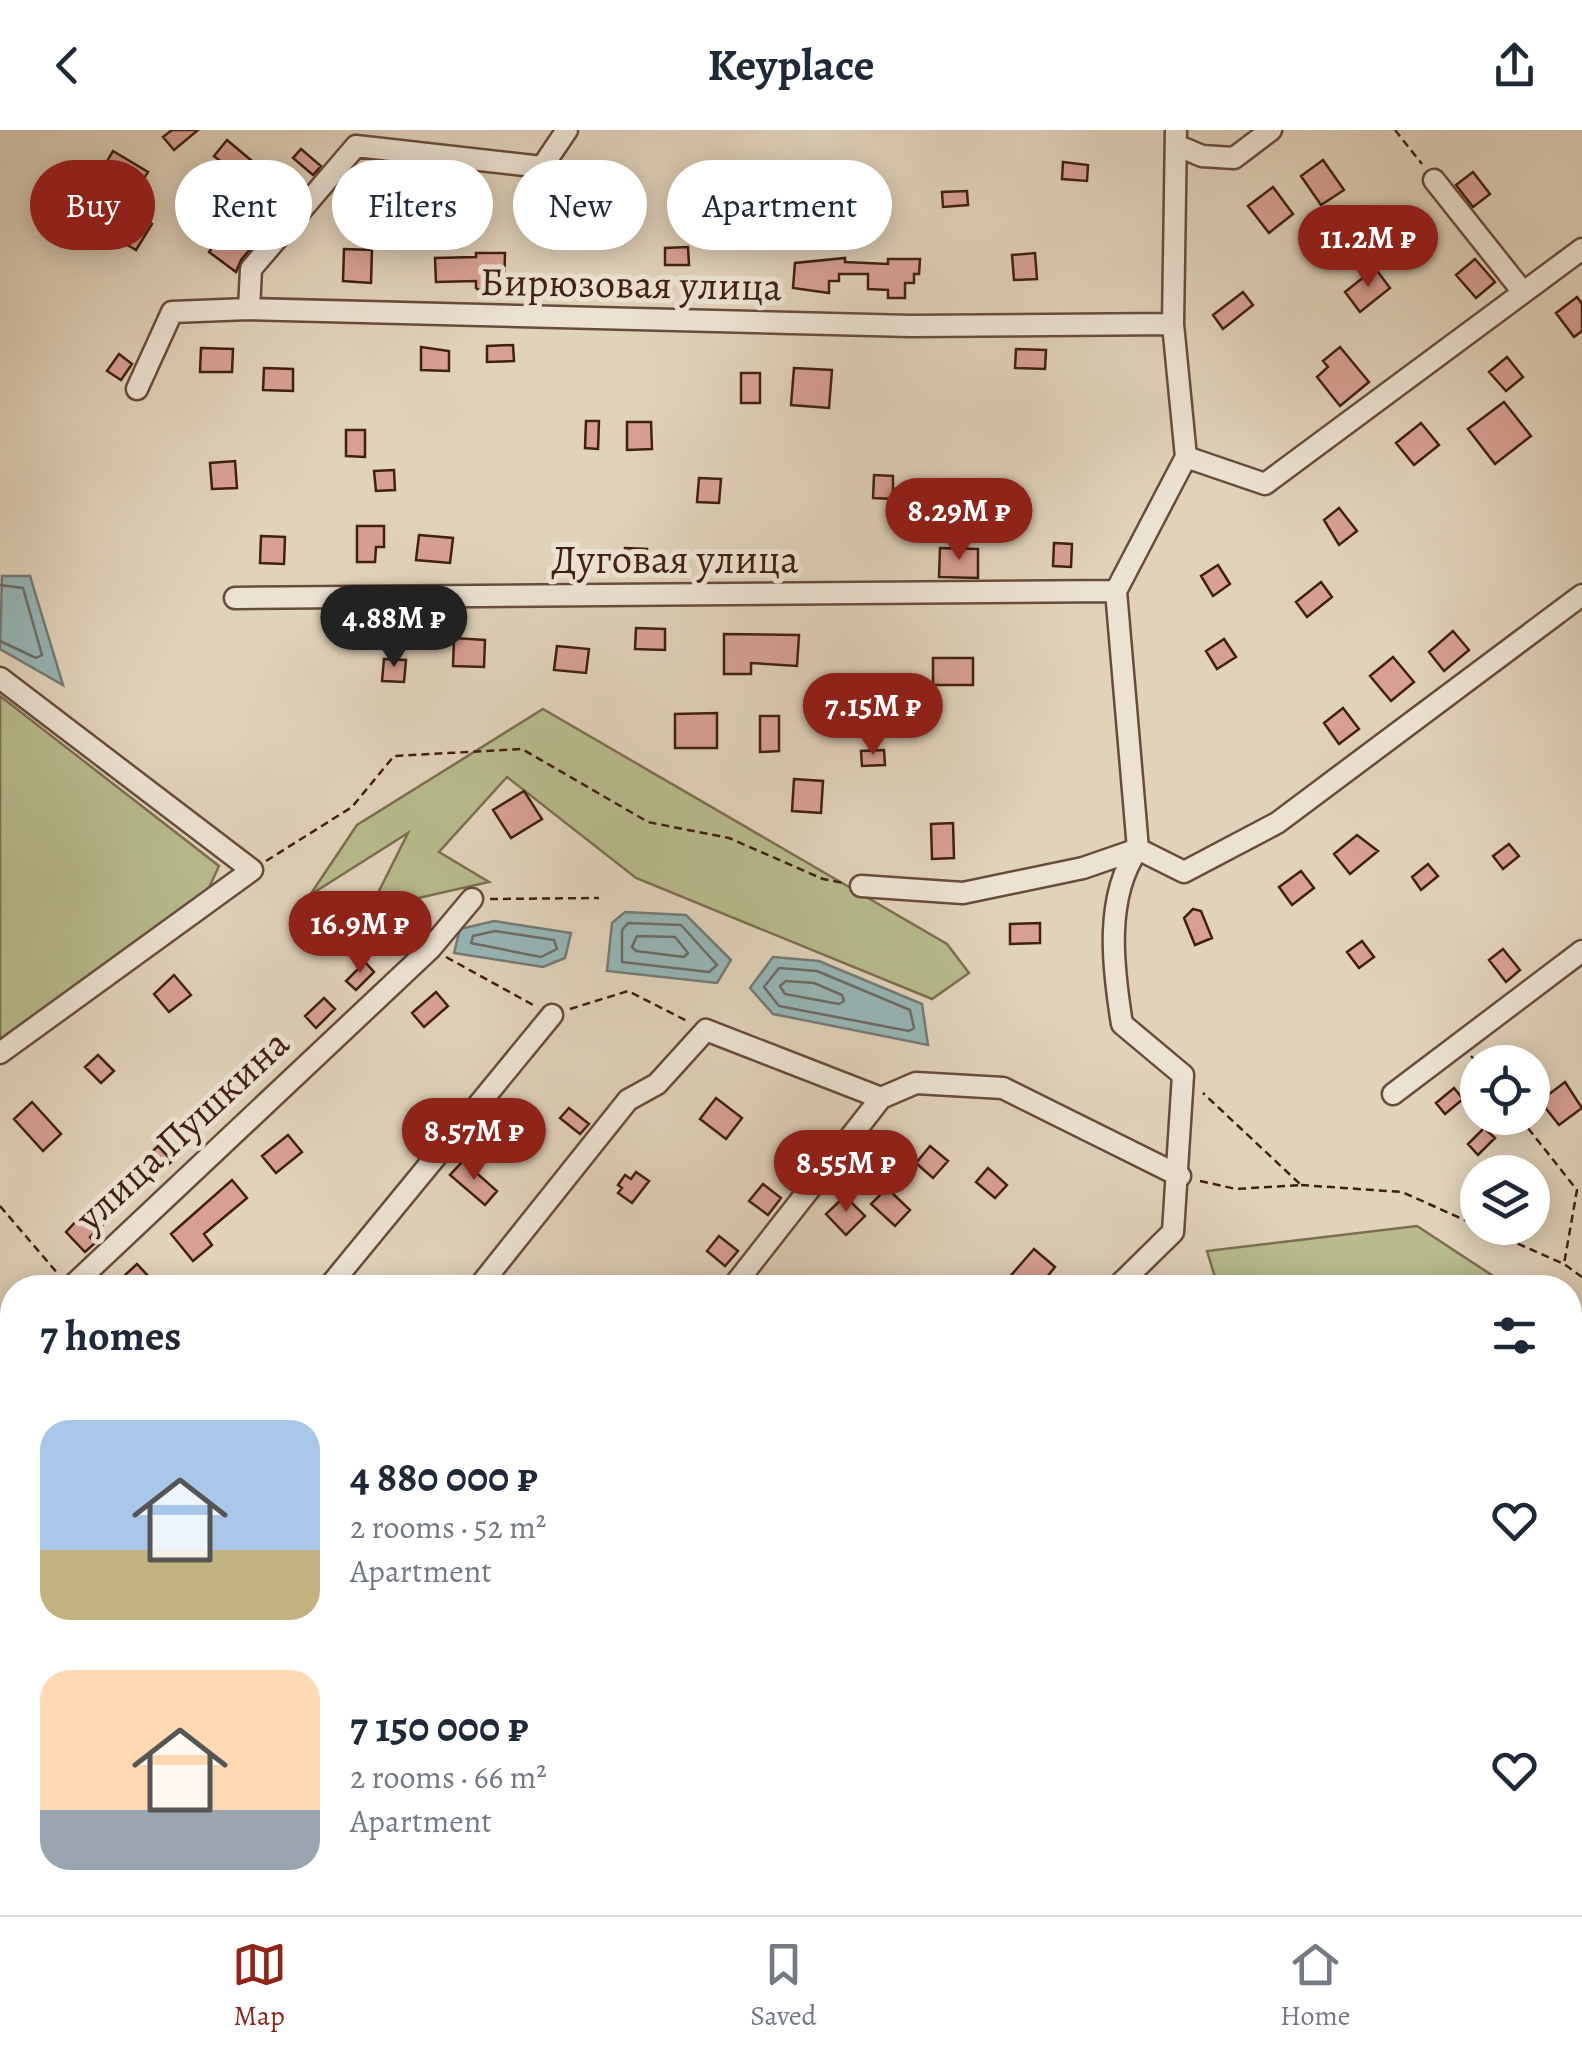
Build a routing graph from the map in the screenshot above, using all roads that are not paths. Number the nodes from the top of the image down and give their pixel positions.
1 (567, 130) edge
2 (1271, 130) edge
3 (1176, 138) edge
4 (1434, 180) road end
5 (1582, 250) edge
6 (1523, 292) junction
7 (249, 309) junction
8 (1173, 324) junction
9 (137, 389) dead end
10 (1186, 457) junction
11 (1116, 591) junction
12 (1582, 595) edge
13 (235, 598) dead end
14 (0, 678) edge
15 (1138, 850) junction
16 (861, 886) road end
17 (472, 899) road end
18 (1582, 951) edge
19 (552, 1015) road end
20 (0, 1053) edge
21 (1392, 1094) dead end
22 (880, 1098) junction
23 (1180, 1176) junction
24 (83, 1275) edge
25 (339, 1275) edge
26 (488, 1275) edge
27 (742, 1275) edge
28 (1129, 1275) edge

1 - 7 street
2 - 3 street
3 - 8 street
4 - 6 street
5 - 6 street
6 - 10 street
7 - 8 street, Бирюзовая улица
7 - 9 street, Бирюзовая улица
8 - 10 street
10 - 11 street
11 - 13 street, Дуговая улица
11 - 15 street
12 - 15 street
14 - 20 street
15 - 16 street
15 - 23 street
17 - 24 street, улица Пушкина
18 - 21 street
19 - 25 street
22 - 23 street
22 - 26 street
22 - 27 street
23 - 28 street

